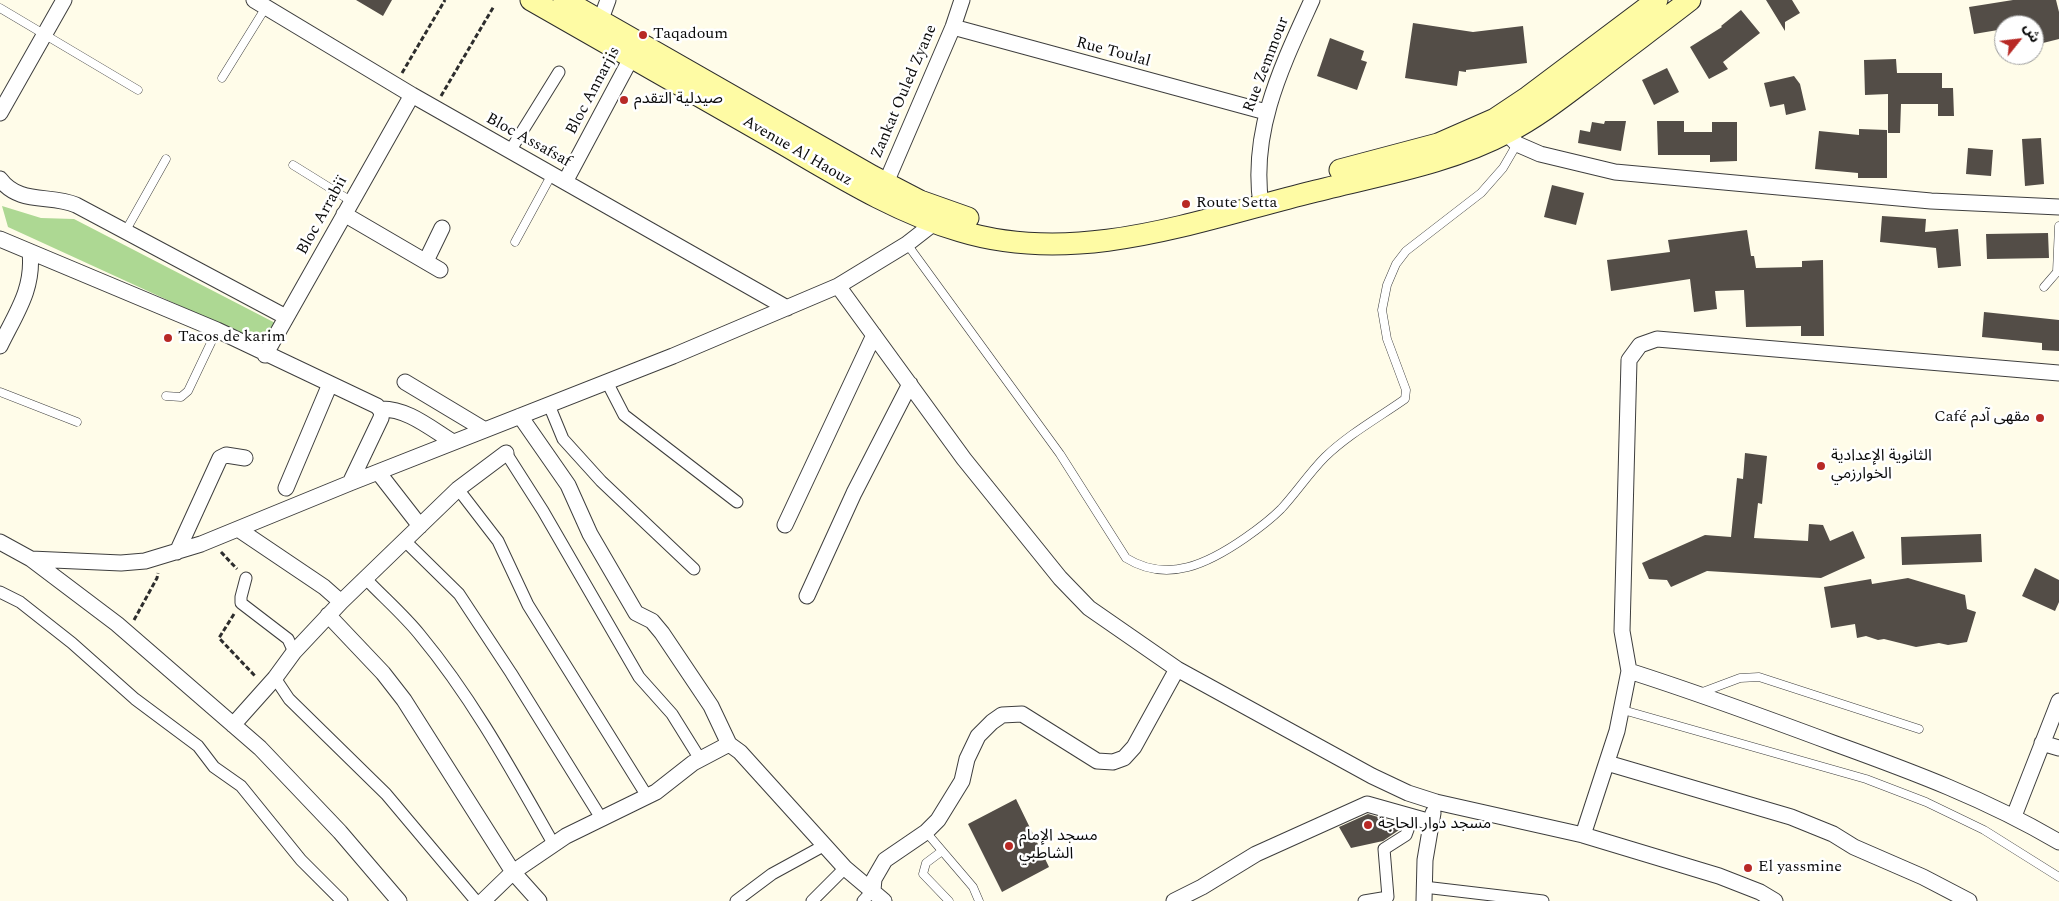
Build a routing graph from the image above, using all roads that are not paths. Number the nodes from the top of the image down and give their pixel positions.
1 (64, 0) edge
2 (531, 0) edge
3 (564, 0) edge
4 (608, 0) edge
5 (962, 0) edge
6 (1312, 0) edge
7 (1657, 0) edge
8 (1690, 0) edge
9 (263, 2) edge
10 (0, 8) edge
11 (952, 27) junction
12 (597, 28) junction
13 (45, 34) junction
14 (636, 50) junction
15 (559, 72) dead end
16 (222, 78) dead end
17 (138, 90) dead end
18 (412, 95) junction
19 (1266, 112) junction
20 (0, 113) edge
21 (1506, 132) junction
22 (510, 151) junction
23 (166, 159) dead end
24 (293, 165) dead end
25 (0, 178) edge
26 (558, 178) junction
27 (882, 190) junction
28 (1260, 198) junction
29 (347, 207) junction
30 (2059, 208) edge
31 (934, 223) junction
32 (966, 225) junction
33 (2059, 226) edge
34 (442, 228) dead end
35 (125, 232) junction
36 (0, 239) edge
37 (515, 242) dead end
38 (907, 244) junction
39 (30, 252) junction
40 (426, 261) junction
41 (440, 270) dead end
42 (838, 286) junction
43 (2044, 287) dead end
44 (787, 308) junction
45 (286, 317) junction
46 (216, 330) junction
47 (874, 335) junction
48 (0, 346) edge
49 (265, 355) junction
50 (2059, 372) edge
51 (405, 382) dead end
52 (606, 382) junction
53 (330, 384) junction
54 (910, 384) junction
55 (0, 392) edge
56 (166, 396) dead end
57 (549, 405) junction
58 (380, 409) junction
59 (520, 416) junction
60 (77, 422) dead end
61 (485, 430) junction
62 (453, 442) junction
63 (506, 454) joint
64 (245, 458) dead end
65 (378, 472) junction
66 (350, 483) junction
67 (286, 488) dead end
68 (458, 489) junction
69 (737, 502) dead end
70 (785, 525) dead end
71 (420, 526) junction
72 (238, 529) junction
73 (405, 541) junction
74 (0, 542) edge
75 (177, 552) junction
76 (31, 558) junction
77 (694, 570) dead end
78 (246, 578) road end
79 (365, 578) junction
80 (0, 592) edge
81 (806, 596) dead end
82 (340, 602) junction
83 (328, 615) junction
84 (294, 652) junction
85 (1177, 669) junction
86 (1629, 671) junction
87 (271, 683) junction
88 (1699, 693) junction
89 (2059, 701) edge
90 (1622, 710) junction
91 (233, 725) junction
92 (1919, 729) dead end
93 (2042, 743) junction
94 (729, 744) junction
95 (2059, 748) edge
96 (700, 759) junction
97 (1607, 763) junction
98 (647, 796) junction
99 (1436, 802) junction
100 (1414, 816) junction
101 (2014, 816) junction
102 (601, 818) junction
103 (1431, 822) junction
104 (926, 832) junction
105 (1583, 835) junction
106 (2059, 842) edge
107 (553, 843) junction
108 (825, 845) junction
109 (942, 851) junction
110 (845, 868) junction
111 (513, 872) junction
112 (2059, 877) edge
113 (1424, 894) edge
114 (1758, 896) edge
115 (874, 897) edge
116 (1388, 899) edge
117 (342, 901) edge
118 (398, 901) edge
119 (476, 901) edge
120 (483, 901) edge
121 (538, 901) edge
122 (736, 901) edge
123 (812, 901) edge
124 (950, 901) edge
125 (979, 901) edge
126 (1174, 901) edge
127 (1364, 901) edge
128 (1543, 901) edge
129 (1775, 901) edge
130 (1969, 901) edge

1 - 13 street
2 - 12 main road, Avenue Al Haouz
3 - 12 main road, Avenue Al Haouz
4 - 12 street
5 - 11 street, Zankat Ouled Zyane
6 - 19 street, Rue Zemmour
7 - 21 main road
8 - 21 main road
9 - 16 lane
9 - 18 street, Bloc Assafsaf
10 - 13 lane
11 - 19 street, Rue Toulal
11 - 27 street, Zankat Ouled Zyane
12 - 14 main road, Avenue Al Haouz
13 - 17 lane
13 - 20 street
14 - 26 street, Bloc Annarjis
14 - 27 main road, Avenue Al Haouz
15 - 22 street
18 - 22 street, Bloc Assafsaf
18 - 29 street, Bloc Arrabiï
19 - 28 street, Rue Zemmour
21 - 28 main road
21 - 30 street
21 - 38 lane
22 - 26 street, Bloc Assafsaf
23 - 35 lane
24 - 29 lane
25 - 35 street
26 - 37 lane
26 - 44 street, Bloc Assafsaf
27 - 31 main road, Avenue Al Haouz
27 - 32 main road, Avenue Al Haouz
28 - 32 main road
29 - 40 street
29 - 45 street, Bloc Arrabiï
31 - 32 main road, Avenue Al Haouz
31 - 38 street
33 - 43 lane
34 - 40 street
35 - 45 street
36 - 39 street
38 - 42 street
39 - 46 street
39 - 48 street
40 - 41 street
42 - 44 street
42 - 47 street
44 - 52 street
45 - 49 street, Bloc Arrabiï
46 - 49 street
46 - 56 lane
47 - 54 street
47 - 70 street
49 - 53 street
50 - 86 street
51 - 61 street
52 - 57 street
52 - 69 street
53 - 58 street
53 - 67 street
54 - 81 street
54 - 85 street
55 - 60 lane
57 - 59 street
57 - 77 street
58 - 62 street
58 - 66 street
59 - 61 street
59 - 94 street
61 - 62 street
62 - 65 street
63 - 68 street
63 - 96 street
64 - 75 street
65 - 66 street
65 - 71 street
66 - 72 street
68 - 71 street
68 - 98 street
71 - 73 street
72 - 75 street
72 - 82 street
73 - 79 street
73 - 102 street
74 - 76 street
75 - 76 street
76 - 91 street
78 - 84 street
79 - 82 street
79 - 107 street
80 - 117 street
82 - 83 street
83 - 84 street
83 - 111 street
84 - 87 street
85 - 99 street
85 - 104 street
86 - 88 street
86 - 90 street
87 - 91 street
87 - 119 street
88 - 92 lane
88 - 101 street
89 - 93 street
90 - 97 street
90 - 112 lane
91 - 118 street
93 - 95 street
93 - 101 street
94 - 96 street
94 - 108 street
96 - 98 street
97 - 105 street
97 - 130 street
98 - 102 street
99 - 103 street
99 - 105 street
100 - 103 street
100 - 116 street
100 - 126 street
101 - 106 street
102 - 107 street
103 - 113 street
104 - 109 lane
104 - 115 street
105 - 114 street
107 - 111 street
108 - 110 street
108 - 122 street
109 - 124 lane
109 - 125 lane
110 - 115 street
110 - 123 street
111 - 120 street
111 - 121 street
113 - 128 street
114 - 129 street
116 - 127 street

